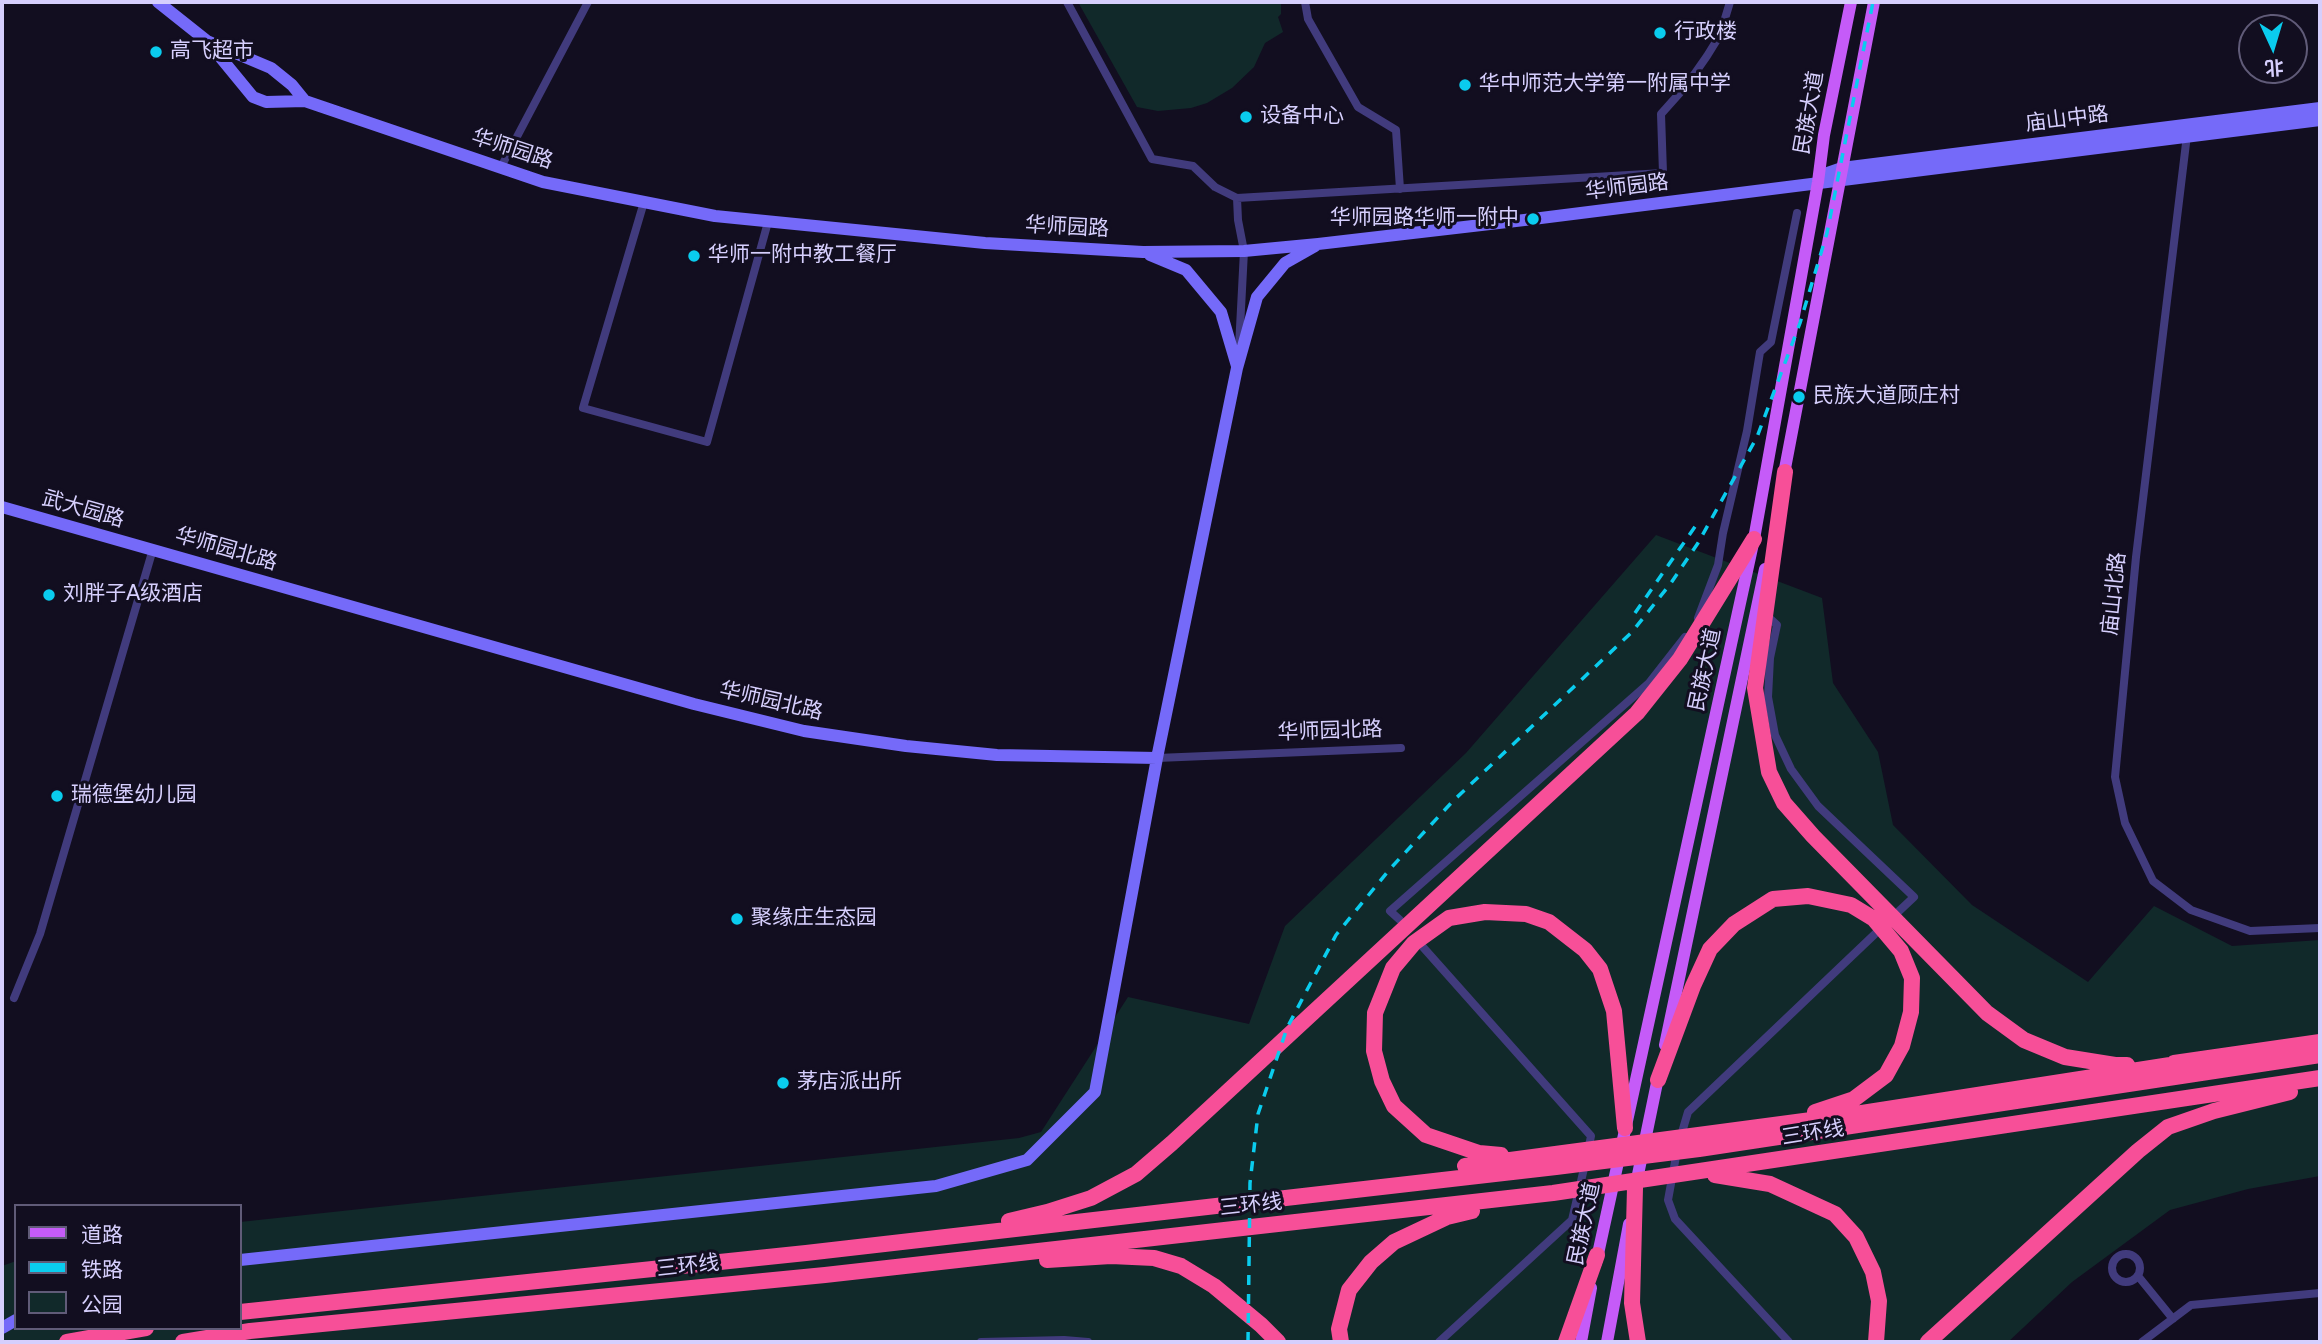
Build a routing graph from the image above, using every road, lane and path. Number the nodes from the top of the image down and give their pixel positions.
1 (158, 2) edge
2 (588, 2) edge
3 (1067, 2) edge
4 (1304, 2) edge
5 (1730, 2) edge
6 (1851, 2) edge
7 (1874, 2) edge
8 (207, 41) junction
9 (305, 101) junction
10 (2320, 108) edge
11 (2320, 120) edge
12 (2186, 131) junction
13 (501, 167) junction
14 (1841, 174) junction
15 (1818, 179) junction
16 (1400, 189) junction
17 (1237, 198) junction
18 (644, 202) junction
19 (1797, 213) dead end
20 (768, 222) junction
21 (1318, 244) junction
22 (1244, 251) junction
23 (1143, 252) junction
24 (1237, 368) junction
25 (1785, 472) junction
26 (2, 507) edge
27 (1754, 540) junction
28 (153, 549) junction
29 (1765, 614) junction
30 (1401, 748) dead end
31 (1157, 758) junction
32 (1898, 912) dead end
33 (1400, 920) dead end
34 (2320, 928) edge
35 (1876, 933) dead end
36 (1422, 946) dead end
37 (13, 998) dead end
38 (2320, 1042) edge
39 (2320, 1055) edge
40 (2183, 1063) junction
41 (2320, 1078) edge
42 (1658, 1080) junction
43 (2320, 1084) edge
44 (1626, 1128) junction
45 (1751, 1129) junction
46 (1701, 1142) junction
47 (1534, 1157) junction
48 (1556, 1161) junction
49 (1699, 1172) junction
50 (1635, 1188) junction
51 (1553, 1193) junction
52 (1005, 1222) junction
53 (1597, 1255) junction
54 (242, 1260) edge
55 (825, 1275) junction
56 (583, 1276) junction
57 (2138, 1276) dead end
58 (2320, 1293) edge
59 (242, 1312) edge
60 (2173, 1319) junction
61 (135, 1330) edge
62 (67, 1342) edge
63 (183, 1342) edge
64 (981, 1342) edge
65 (1088, 1342) edge
66 (1278, 1342) edge
67 (1341, 1342) edge
68 (1439, 1342) edge
69 (1566, 1342) edge
70 (1581, 1342) edge
71 (1607, 1342) edge
72 (1638, 1342) edge
73 (1789, 1342) edge
74 (1876, 1342) edge
75 (1928, 1342) edge
76 (2142, 1342) edge

1 - 8 main road
2 - 13 street
3 - 17 street
4 - 16 street
5 - 16 street
6 - 15 main road, 民族大道
7 - 14 main road, 民族大道
8 - 9 main road
8 - 9 main road
9 - 13 main road, 华师园路
10 - 12 main road, 庙山中路
11 - 12 main road, 庙山中路
12 - 14 main road, 庙山中路
12 - 34 street, 庙山北路
13 - 18 main road, 华师园路
14 - 15 main road, 华师园路
14 - 25 main road, 民族大道
15 - 21 main road, 华师园路
15 - 27 main road, 民族大道
16 - 17 street
17 - 22 street
18 - 20 main road, 华师园路
18 - 20 street
19 - 33 street
20 - 23 main road, 华师园路
21 - 22 main road, 华师园路
21 - 24 main road
22 - 23 main road, 华师园路
22 - 24 street
23 - 24 main road
24 - 31 main road
25 - 29 highway
25 - 42 main road, 民族大道
26 - 28 main road, 武大园路
27 - 44 main road, 民族大道
27 - 52 highway
28 - 31 main road, 华师园北路
28 - 37 street
29 - 32 street
29 - 40 highway
30 - 31 street, 华师园北路
31 - 54 main road
35 - 73 street
36 - 68 street
38 - 40 highway
39 - 46 highway, 三环线
40 - 45 highway
41 - 49 highway, 三环线
42 - 45 highway
42 - 50 main road, 民族大道
43 - 75 highway
44 - 47 highway
44 - 53 main road, 民族大道
45 - 46 highway
46 - 48 highway, 三环线
47 - 48 highway
47 - 52 highway
48 - 56 highway, 三环线
49 - 51 highway, 三环线
49 - 74 highway
50 - 71 main road, 民族大道
50 - 72 highway
51 - 55 highway, 三环线
51 - 67 highway
52 - 56 highway
53 - 69 highway
53 - 70 main road, 民族大道
55 - 63 highway, 三环线
55 - 66 highway
56 - 59 highway, 三环线
57 - 60 street
58 - 60 street
60 - 76 street
61 - 62 highway
64 - 65 street

